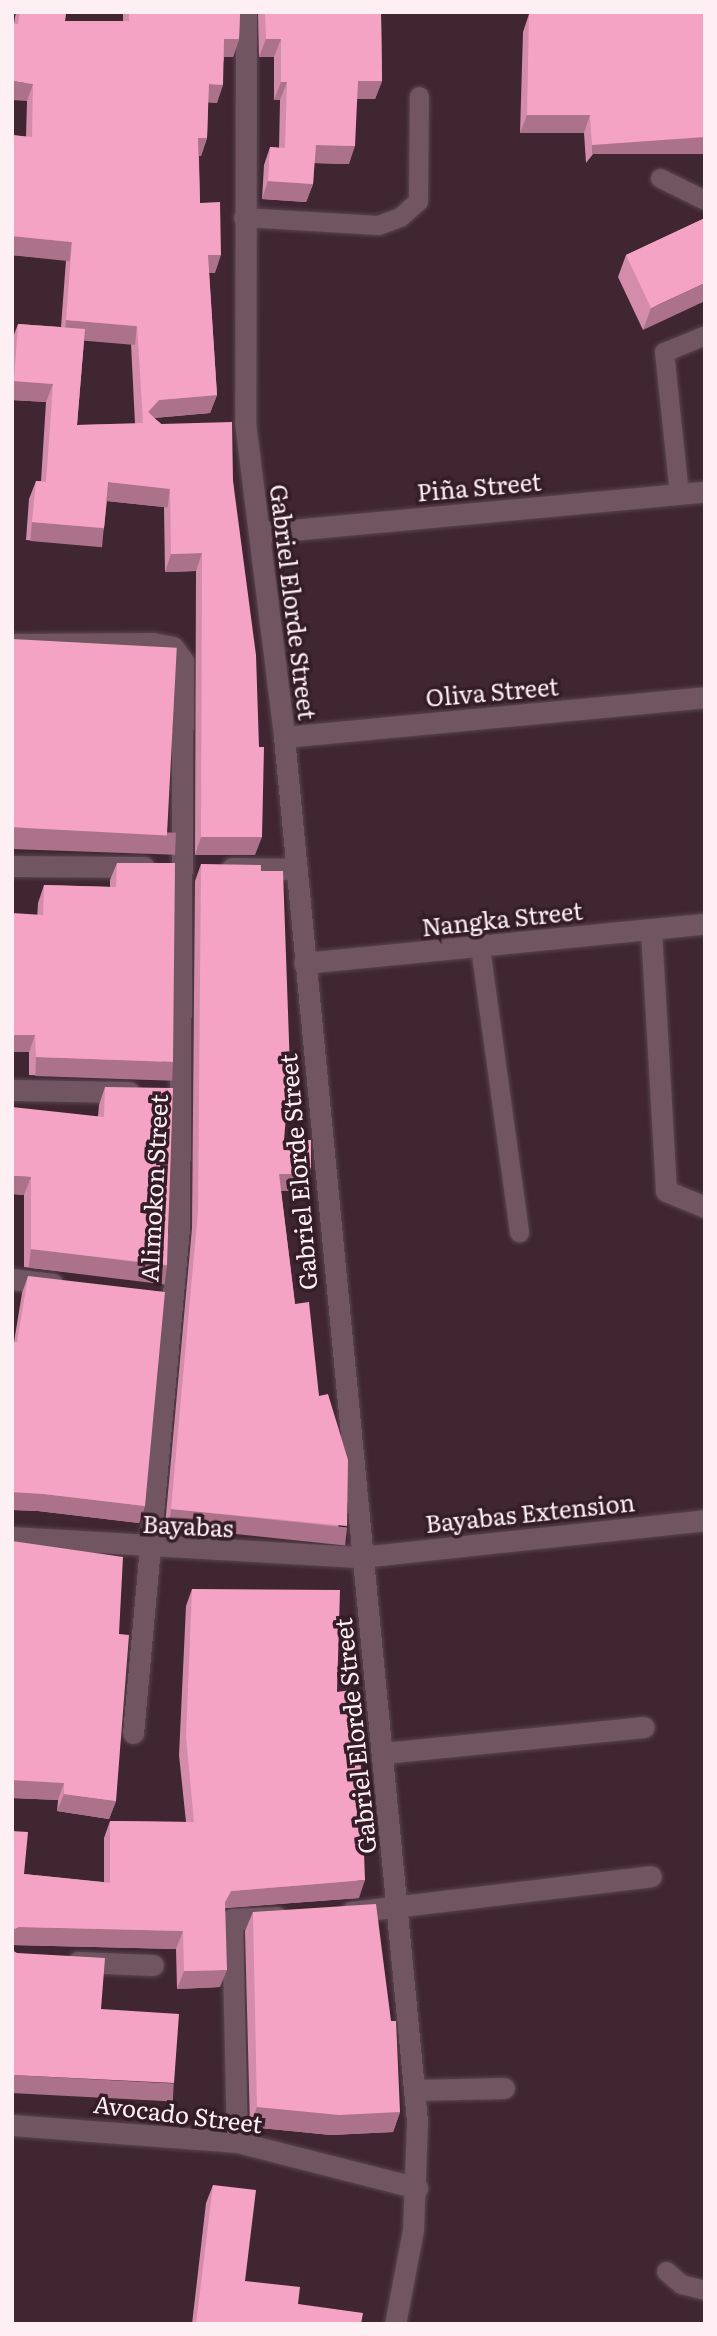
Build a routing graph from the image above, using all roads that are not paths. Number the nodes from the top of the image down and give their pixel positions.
1 (246, 12) edge
2 (419, 96) dead end
3 (660, 178) dead end
4 (705, 200) edge
5 (243, 217) junction
6 (705, 335) edge
7 (245, 422) junction
8 (219, 424) edge
9 (705, 492) edge
10 (679, 494) junction
11 (259, 533) junction
12 (12, 644) edge
13 (705, 697) edge
14 (284, 737) junction
15 (12, 866) edge
16 (199, 868) junction
17 (296, 869) junction
18 (705, 924) edge
19 (651, 930) junction
20 (480, 947) junction
21 (304, 963) junction
22 (12, 1090) edge
23 (184, 1093) junction
24 (705, 1207) edge
25 (519, 1232) dead end
26 (12, 1279) edge
27 (79, 1287) edge
28 (147, 1295) edge
29 (174, 1298) junction
30 (705, 1520) edge
31 (12, 1537) edge
32 (150, 1549) junction
33 (361, 1557) junction
34 (644, 1727) dead end
35 (133, 1733) dead end
36 (384, 1753) junction
37 (651, 1876) dead end
38 (397, 1909) junction
39 (328, 1913) edge
40 (301, 1915) edge
41 (51, 1960) edge
42 (153, 1965) dead end
43 (504, 2088) dead end
44 (415, 2090) junction
45 (12, 2125) edge
46 (237, 2142) junction
47 (417, 2188) junction
48 (666, 2271) dead end
49 (705, 2290) edge
50 (395, 2324) edge

1 - 5 street, Gabriel Elorde Street
2 - 5 lane
3 - 4 lane
5 - 7 street, Gabriel Elorde Street
6 - 10 lane
7 - 8 lane
7 - 11 street, Gabriel Elorde Street
9 - 10 street, Piña Street
10 - 11 street, Piña Street
11 - 14 street, Gabriel Elorde Street
12 - 16 street, Alimokon Street
13 - 14 street, Oliva Street
14 - 17 street, Gabriel Elorde Street
15 - 16 street
16 - 17 street
16 - 23 street, Alimokon Street
17 - 21 street, Gabriel Elorde Street
18 - 19 street, Nangka Street
19 - 20 street, Nangka Street
19 - 24 street
20 - 21 street, Nangka Street
20 - 25 lane
21 - 33 street, Gabriel Elorde Street
22 - 23 street
23 - 29 street, Alimokon Street
26 - 27 street
28 - 29 street
29 - 32 street, Alimokon Street
30 - 33 street, Bayabas Extension
31 - 32 street, Bayabas
32 - 33 street, Bayabas
32 - 35 street, Alimokon Street
33 - 36 street, Gabriel Elorde Street
34 - 36 street
36 - 38 street, Gabriel Elorde Street
37 - 38 street
38 - 39 street
38 - 44 street, Gabriel Elorde Street
40 - 46 street
41 - 42 street
43 - 44 street
44 - 47 street, Gabriel Elorde Street
45 - 46 street, Avocado Street
46 - 47 street, Avocado Street
47 - 50 street, Gabriel Elorde Street
48 - 49 lane

